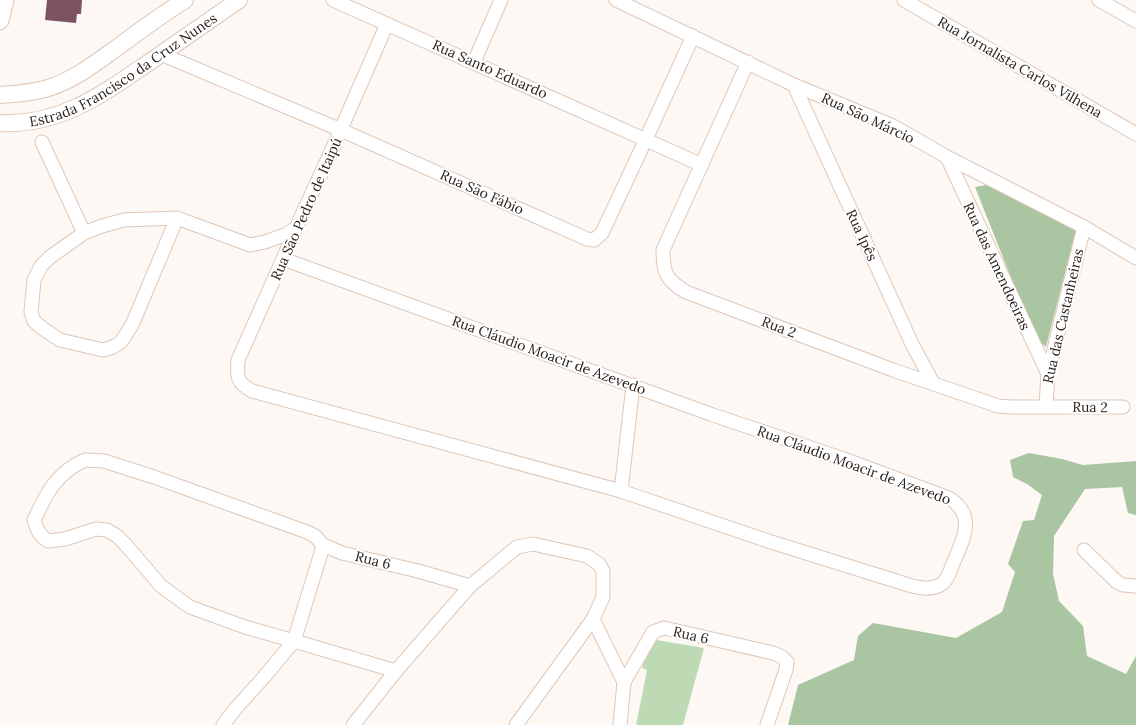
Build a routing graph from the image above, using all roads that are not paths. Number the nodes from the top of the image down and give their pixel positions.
1 (7, 0) edge
2 (184, 0) edge
3 (239, 0) edge
4 (333, 0) edge
5 (501, 0) edge
6 (616, 0) edge
7 (904, 0) edge
8 (1099, 0) edge
9 (1136, 21) edge
10 (0, 23) edge
11 (388, 24) junction
12 (692, 36) junction
13 (161, 54) junction
14 (474, 62) junction
15 (748, 62) junction
16 (794, 85) junction
17 (0, 95) edge
18 (0, 123) edge
19 (341, 130) junction
20 (1136, 134) edge
21 (646, 139) junction
22 (42, 142) dead end
23 (947, 158) junction
24 (702, 165) junction
25 (177, 218) junction
26 (1084, 227) junction
27 (296, 228) junction
28 (84, 233) junction
29 (1136, 258) edge
30 (283, 260) junction
31 (1048, 374) junction
32 (933, 384) junction
33 (633, 385) junction
34 (252, 391) joint
35 (1046, 407) junction
36 (1123, 408) dead end
37 (621, 491) junction
38 (323, 545) junction
39 (1084, 550) dead end
40 (470, 586) junction
41 (1136, 586) edge
42 (594, 619) junction
43 (294, 641) junction
44 (396, 671) junction
45 (624, 682) junction
46 (223, 725) edge
47 (354, 725) edge
48 (516, 725) edge
49 (620, 725) edge
50 (767, 725) edge

1 - 10 street
2 - 17 main road, Estrada Francisco da Cruz Nunes
3 - 13 main road, Estrada Francisco da Cruz Nunes
4 - 11 street, Rua Santo Eduardo
5 - 14 street
6 - 12 street, Rua São Márcio
7 - 20 street, Rua Jornalista Carlos Vilhena
8 - 9 street
11 - 14 street, Rua Santo Eduardo
11 - 19 street, Rua São Pedro de Itaipú
12 - 15 street, Rua São Márcio
12 - 21 street, Rua São Fábio
13 - 18 main road, Estrada Francisco da Cruz Nunes
13 - 19 street, Rua São Fábio
14 - 21 street, Rua Santo Eduardo
15 - 16 street, Rua São Márcio
15 - 24 street, Rua 2
16 - 23 street, Rua São Márcio
16 - 32 street, Rua Ipês
19 - 21 street, Rua São Fábio
19 - 27 street, Rua São Pedro de Itaipú
21 - 24 street, Rua Santo Eduardo
22 - 28 street
23 - 26 street, Rua São Márcio
23 - 31 street, Rua das Amendoeiras
24 - 32 street, Rua 2
25 - 27 street
25 - 28 street
25 - 28 street
26 - 29 street, Rua São Márcio
26 - 31 street, Rua das Castanheiras
27 - 30 street, Rua São Pedro de Itaipú
30 - 33 street, Rua Cláudio Moacir de Azevedo
30 - 34 street, Rua São Pedro de Itaipú
31 - 35 street, Rua das Castanheiras
32 - 35 street, Rua 2
33 - 37 street
33 - 37 street, Rua Cláudio Moacir de Azevedo
34 - 37 street, Rua Cláudio Moacir de Azevedo
35 - 36 street, Rua 2
38 - 40 street, Rua 6
38 - 43 street
38 - 43 street, Rua 6
39 - 41 street
40 - 42 street
40 - 44 street
42 - 45 street
42 - 48 street
43 - 44 street
43 - 46 street
44 - 47 street
45 - 49 street
45 - 50 street, Rua 6

